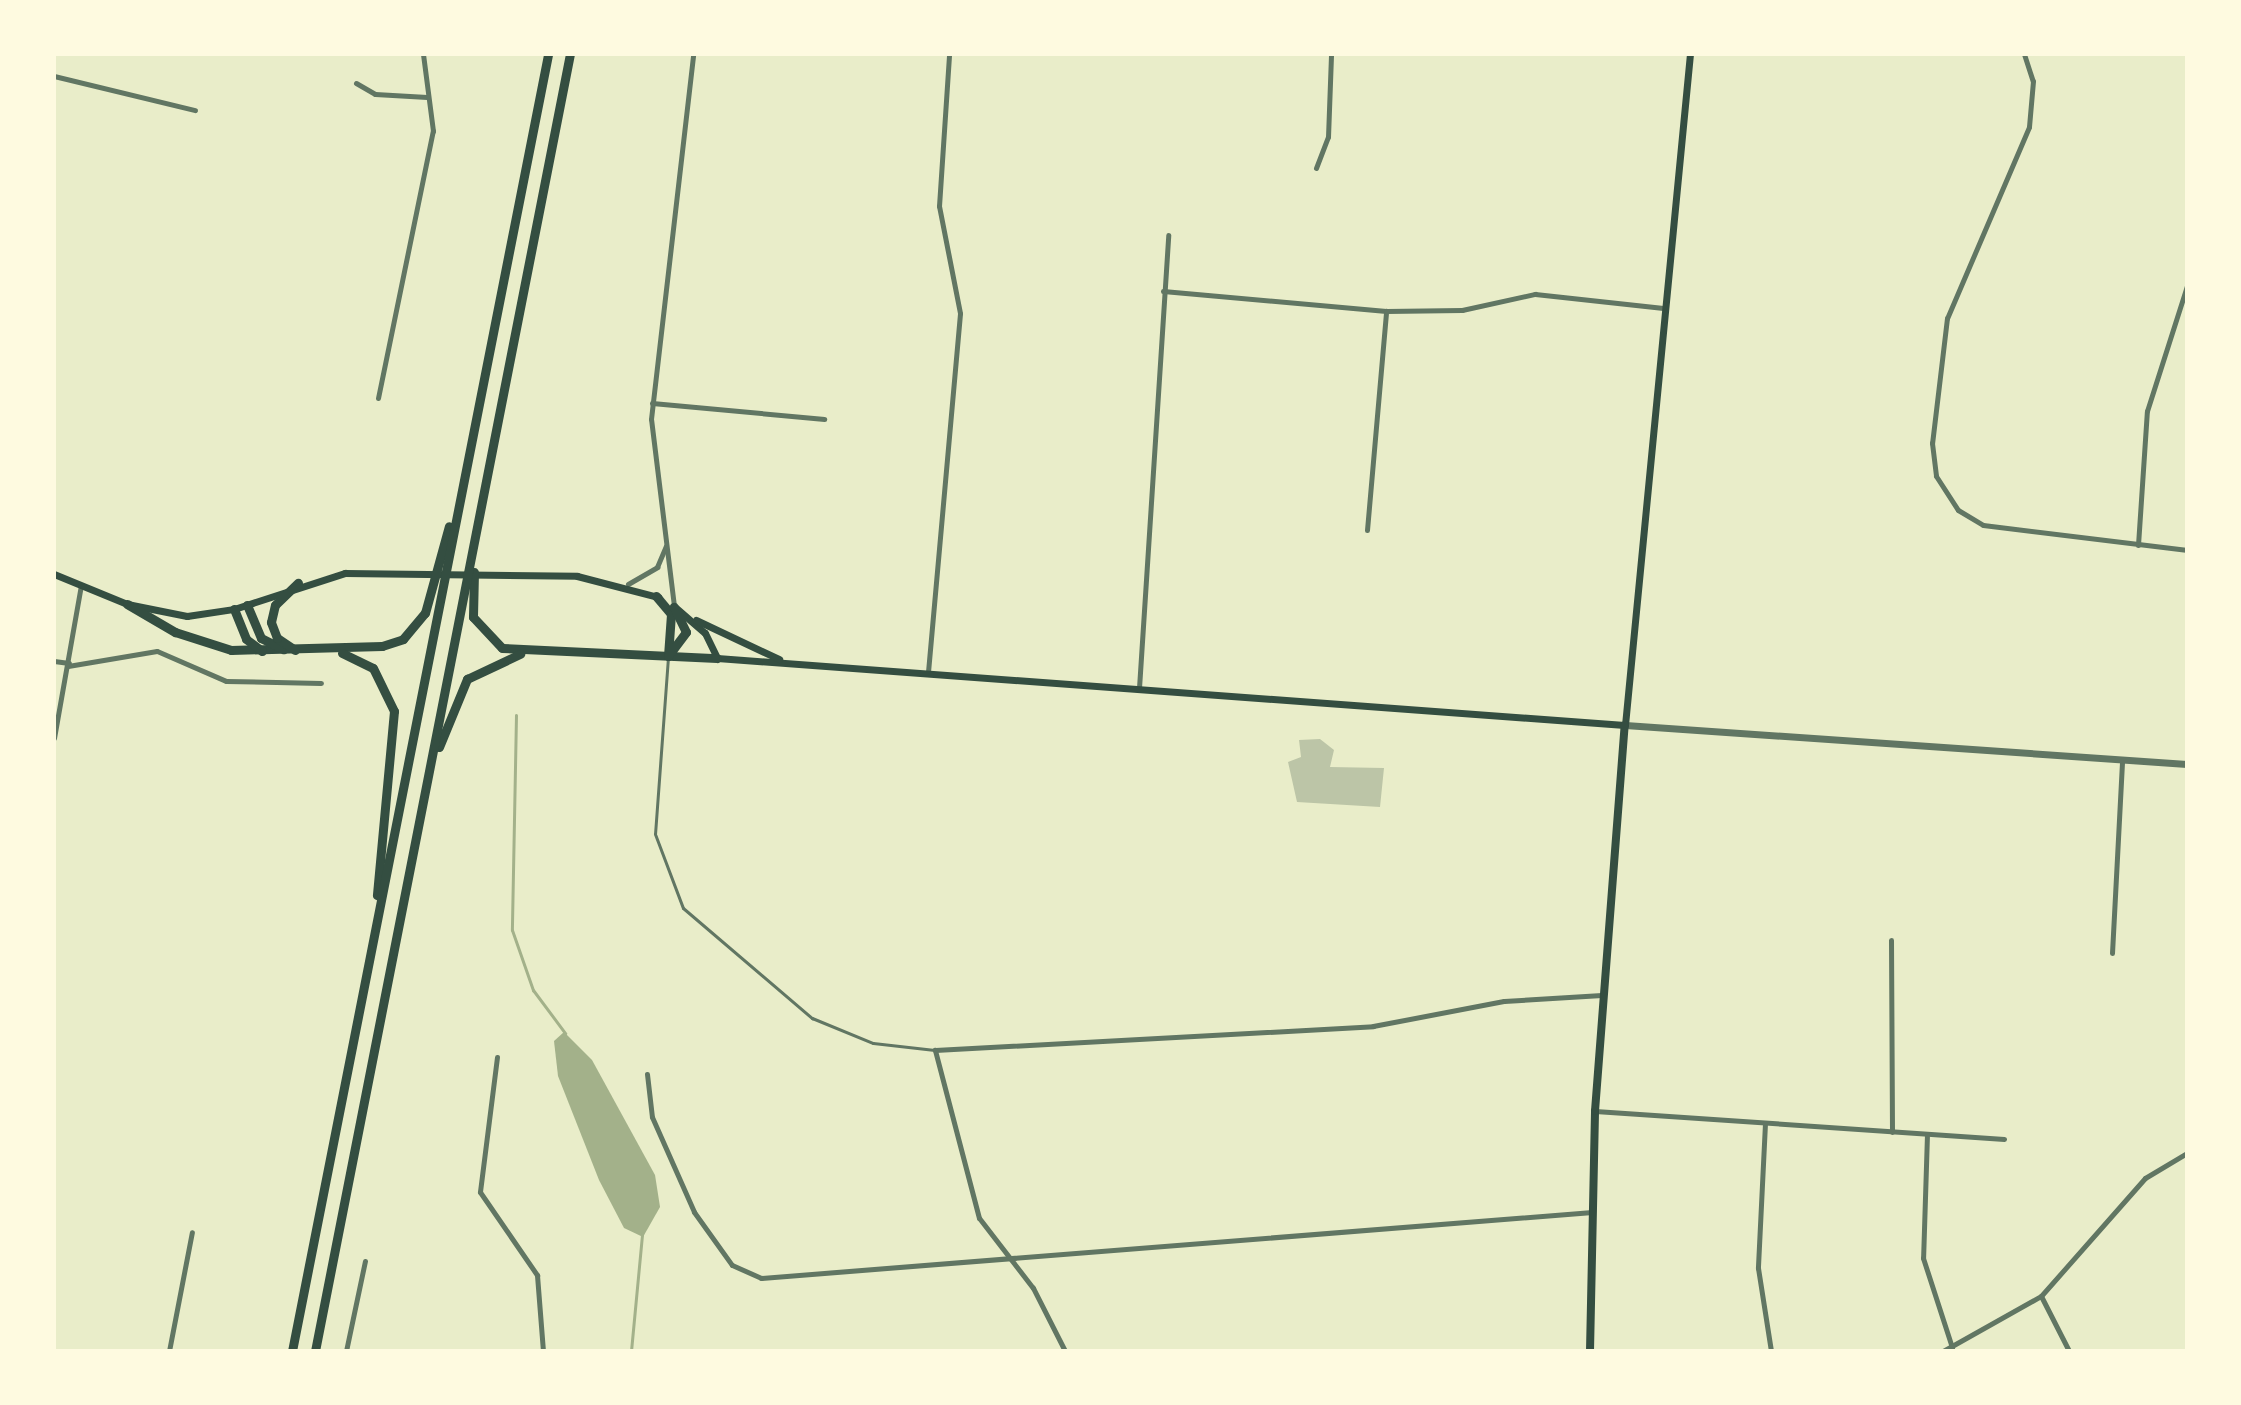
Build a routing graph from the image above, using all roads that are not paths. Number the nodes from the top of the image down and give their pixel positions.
1 (423, 54) edge
2 (548, 54) edge
3 (570, 54) edge
4 (693, 54) edge
5 (949, 54) edge
6 (1331, 54) edge
7 (1690, 54) edge
8 (2024, 54) edge
9 (54, 76) edge
10 (356, 83) dead end
11 (427, 97) junction
12 (195, 110) dead end
13 (1316, 168) dead end
14 (1168, 235) dead end
15 (2187, 286) edge
16 (1163, 291) junction
17 (1663, 308) junction
18 (1386, 311) junction
19 (378, 398) dead end
20 (479, 402) junction
21 (652, 403) junction
22 (824, 419) dead end
23 (484, 492) junction
24 (1367, 530) dead end
25 (666, 545) junction
26 (2138, 545) junction
27 (2187, 550) edge
28 (54, 574) edge
29 (298, 583) junction
30 (81, 584) junction
31 (628, 584) junction
32 (656, 596) junction
33 (127, 604) junction
34 (247, 605) junction
35 (674, 607) junction
36 (234, 609) junction
37 (298, 651) junction
38 (331, 651) junction
39 (270, 653) junction
40 (527, 653) junction
41 (668, 656) junction
42 (717, 658) junction
43 (54, 661) edge
44 (68, 664) junction
45 (804, 664) junction
46 (928, 672) junction
47 (321, 683) dead end
48 (1139, 688) junction
49 (1625, 725) junction
50 (54, 738) edge
51 (2122, 759) junction
52 (2187, 764) edge
53 (417, 832) junction
54 (1891, 940) dead end
55 (372, 948) junction
56 (2112, 953) dead end
57 (1602, 995) junction
58 (935, 1050) junction
59 (497, 1057) dead end
60 (647, 1074) dead end
61 (1595, 1111) junction
62 (1765, 1123) junction
63 (1892, 1132) junction
64 (1927, 1134) junction
65 (2004, 1139) dead end
66 (2187, 1153) edge
67 (1593, 1212) junction
68 (192, 1232) dead end
69 (1007, 1259) junction
70 (365, 1261) dead end
71 (2041, 1296) junction
72 (1952, 1347) junction
73 (169, 1351) edge
74 (292, 1351) edge
75 (315, 1351) edge
76 (346, 1351) edge
77 (543, 1351) edge
78 (1065, 1351) edge
79 (1590, 1351) edge
80 (1771, 1351) edge
81 (1943, 1351) edge
82 (2069, 1351) edge

1 - 11 street
2 - 20 highway
3 - 23 highway
4 - 21 street
5 - 46 street
6 - 13 street
7 - 17 main road
8 - 26 street
9 - 12 street
10 - 11 street
11 - 19 street
14 - 16 street
15 - 26 street
16 - 18 street
16 - 48 street
17 - 18 street
17 - 49 main road
18 - 24 street
20 - 38 highway
20 - 55 highway
21 - 22 street
21 - 25 street
23 - 40 highway
23 - 53 highway
25 - 31 street
25 - 35 street
26 - 27 street
28 - 30 main road
29 - 31 main road
29 - 34 main road
29 - 37 highway
30 - 33 main road
30 - 44 street
31 - 32 main road
32 - 35 main road
32 - 41 highway
33 - 36 main road
33 - 39 highway
34 - 36 main road
34 - 37 highway
35 - 41 highway
35 - 42 main road
35 - 45 main road
36 - 39 highway
37 - 38 highway
37 - 39 highway
38 - 55 highway
40 - 41 highway
40 - 53 highway
41 - 42 highway
41 - 58 lane
42 - 45 main road
43 - 44 street
44 - 47 street
44 - 50 street
45 - 46 main road
46 - 48 main road
48 - 49 main road
49 - 51 street
49 - 57 main road
51 - 52 street
51 - 56 street
53 - 75 highway
54 - 63 street
55 - 74 highway
57 - 58 street
57 - 61 main road
58 - 69 street
59 - 77 street
60 - 69 street
61 - 62 street
61 - 67 main road
62 - 63 street
62 - 80 street
63 - 64 street
64 - 65 street
64 - 72 street
66 - 71 street
67 - 69 street
67 - 79 main road
68 - 73 street
69 - 78 street
70 - 76 street
71 - 72 street
71 - 82 street
72 - 81 street

